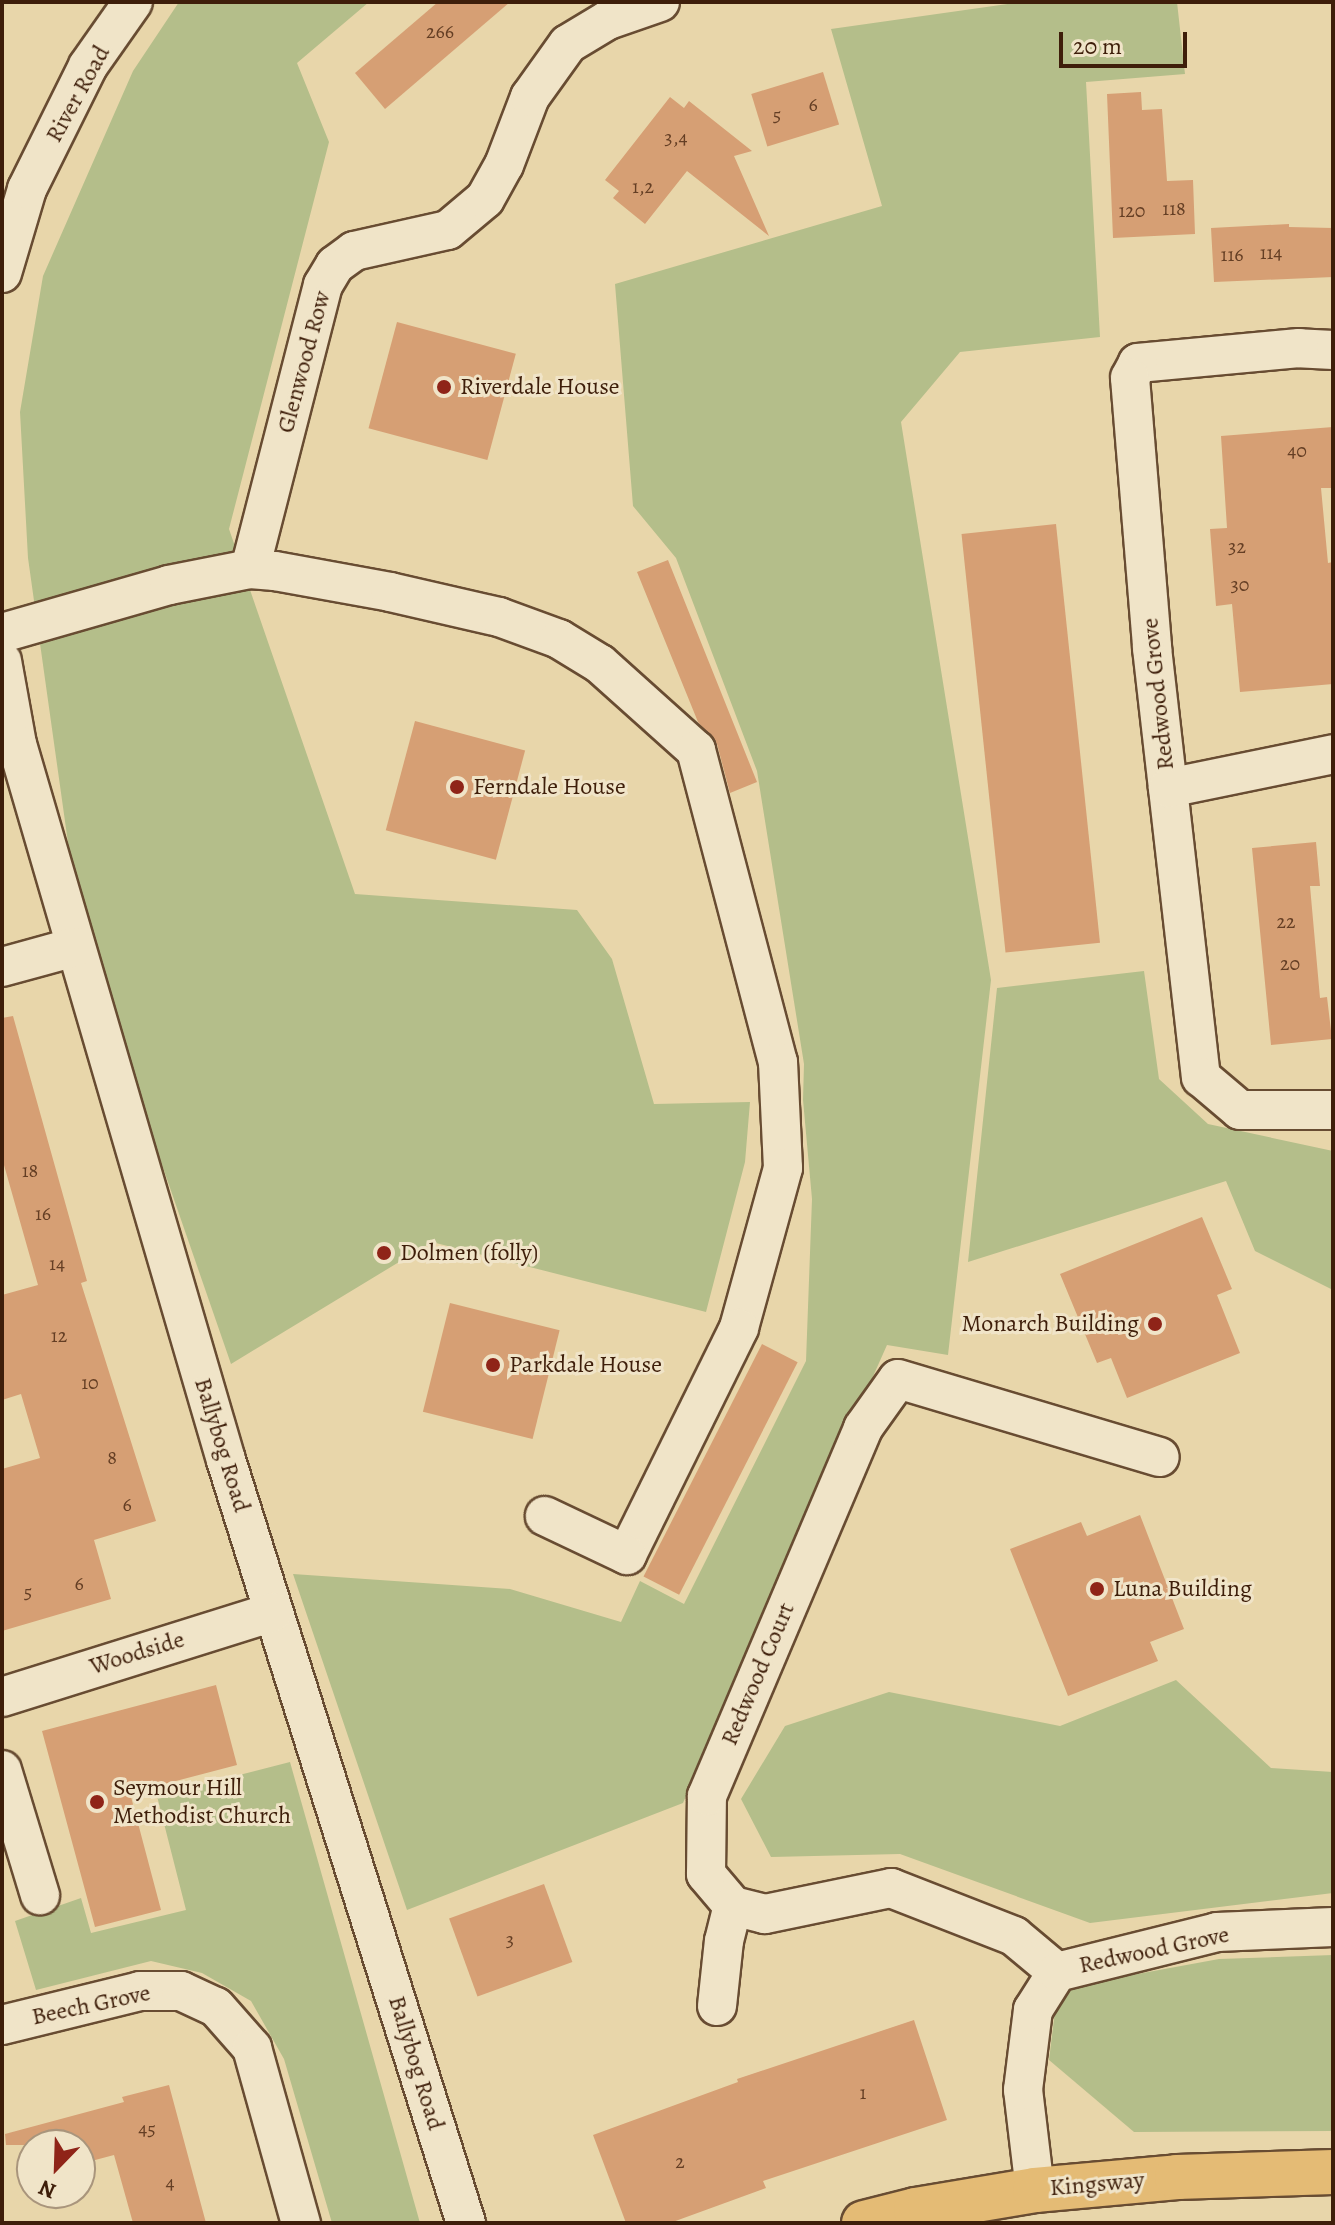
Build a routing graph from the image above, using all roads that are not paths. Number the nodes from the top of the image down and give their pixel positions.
1 (133, 2) edge
2 (660, 2) edge
3 (15, 184) edge
4 (2, 273) edge
5 (1333, 350) edge
6 (250, 569) junction
7 (2, 633) edge
8 (2, 661) edge
9 (1333, 754) edge
10 (1168, 788) junction
11 (75, 947) junction
12 (2, 967) edge
13 (1333, 1110) edge
14 (1160, 1457) dead end
15 (545, 1516) dead end
16 (273, 1612) junction
17 (2, 1697) edge
18 (2, 1770) edge
19 (40, 1895) dead end
20 (733, 1906) junction
21 (1333, 1927) edge
22 (1057, 1972) junction
23 (717, 2006) dead end
24 (2, 2025) edge
25 (1333, 2172) edge
26 (1035, 2190) junction
27 (301, 2223) edge
28 (466, 2223) edge
29 (864, 2223) edge

1 - 3 street, River Road
2 - 6 street, Glenwood Row
3 - 4 street
5 - 10 street, Redwood Grove
6 - 7 street
6 - 15 street
8 - 11 street, Ballybog Road
9 - 10 street
10 - 13 street, Redwood Grove
11 - 12 street
11 - 16 street, Ballybog Road
14 - 20 street, Redwood Court
16 - 17 street, Woodside
16 - 28 street, Ballybog Road
18 - 19 street
20 - 22 street
20 - 23 street
21 - 22 street, Redwood Grove
22 - 26 street, Redwood Grove
24 - 27 street, Beech Grove
25 - 26 main road, Kingsway
26 - 29 main road, Kingsway

